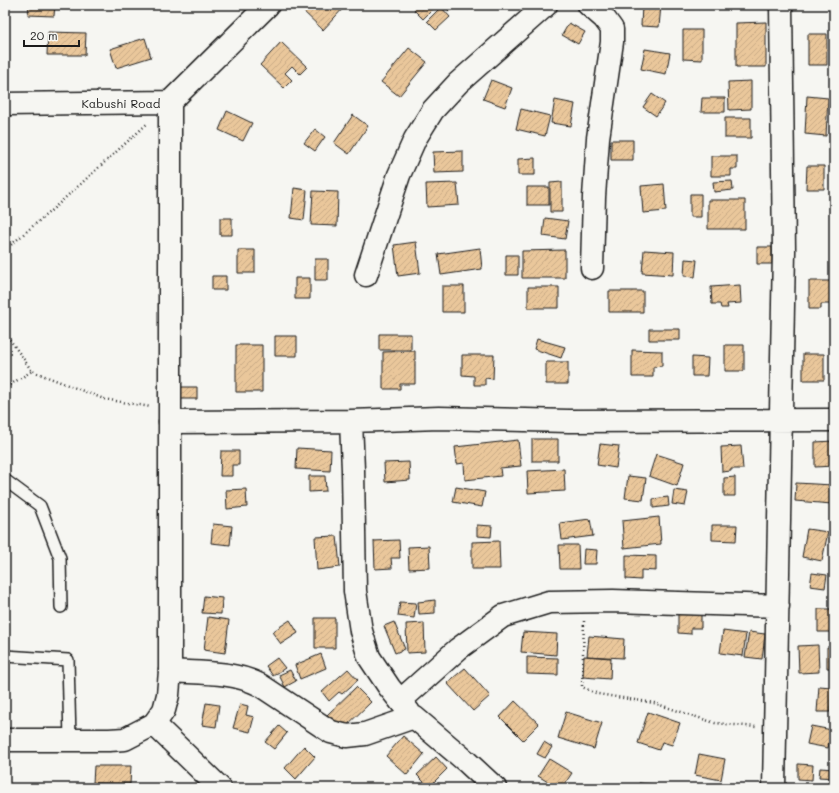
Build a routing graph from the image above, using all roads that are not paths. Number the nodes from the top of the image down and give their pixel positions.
1 (268, 5) edge
2 (546, 5) edge
3 (589, 5) edge
4 (782, 5) edge
5 (170, 102) junction
6 (5, 104) edge
7 (592, 268) dead end
8 (366, 275) dead end
9 (170, 416) junction
10 (834, 420) edge
11 (351, 421) junction
12 (780, 421) junction
13 (5, 480) edge
14 (778, 606) junction
15 (61, 607) dead end
16 (5, 656) edge
17 (170, 671) junction
18 (400, 701) junction
19 (414, 717) junction
20 (154, 724) junction
21 (5, 740) edge
22 (70, 740) junction
23 (220, 788) edge
24 (494, 788) edge
25 (774, 788) edge

1 - 5 street, Kabushi Road
2 - 8 street
3 - 7 street
4 - 12 street
5 - 6 street, Kabushi Road
5 - 9 street
9 - 11 street
9 - 17 street
10 - 12 street
11 - 12 street
11 - 18 street
12 - 14 street
13 - 15 lane
14 - 18 street
14 - 25 street
16 - 22 lane
17 - 19 street
17 - 20 street
18 - 19 street
19 - 24 street
20 - 22 street
20 - 23 street
21 - 22 street

